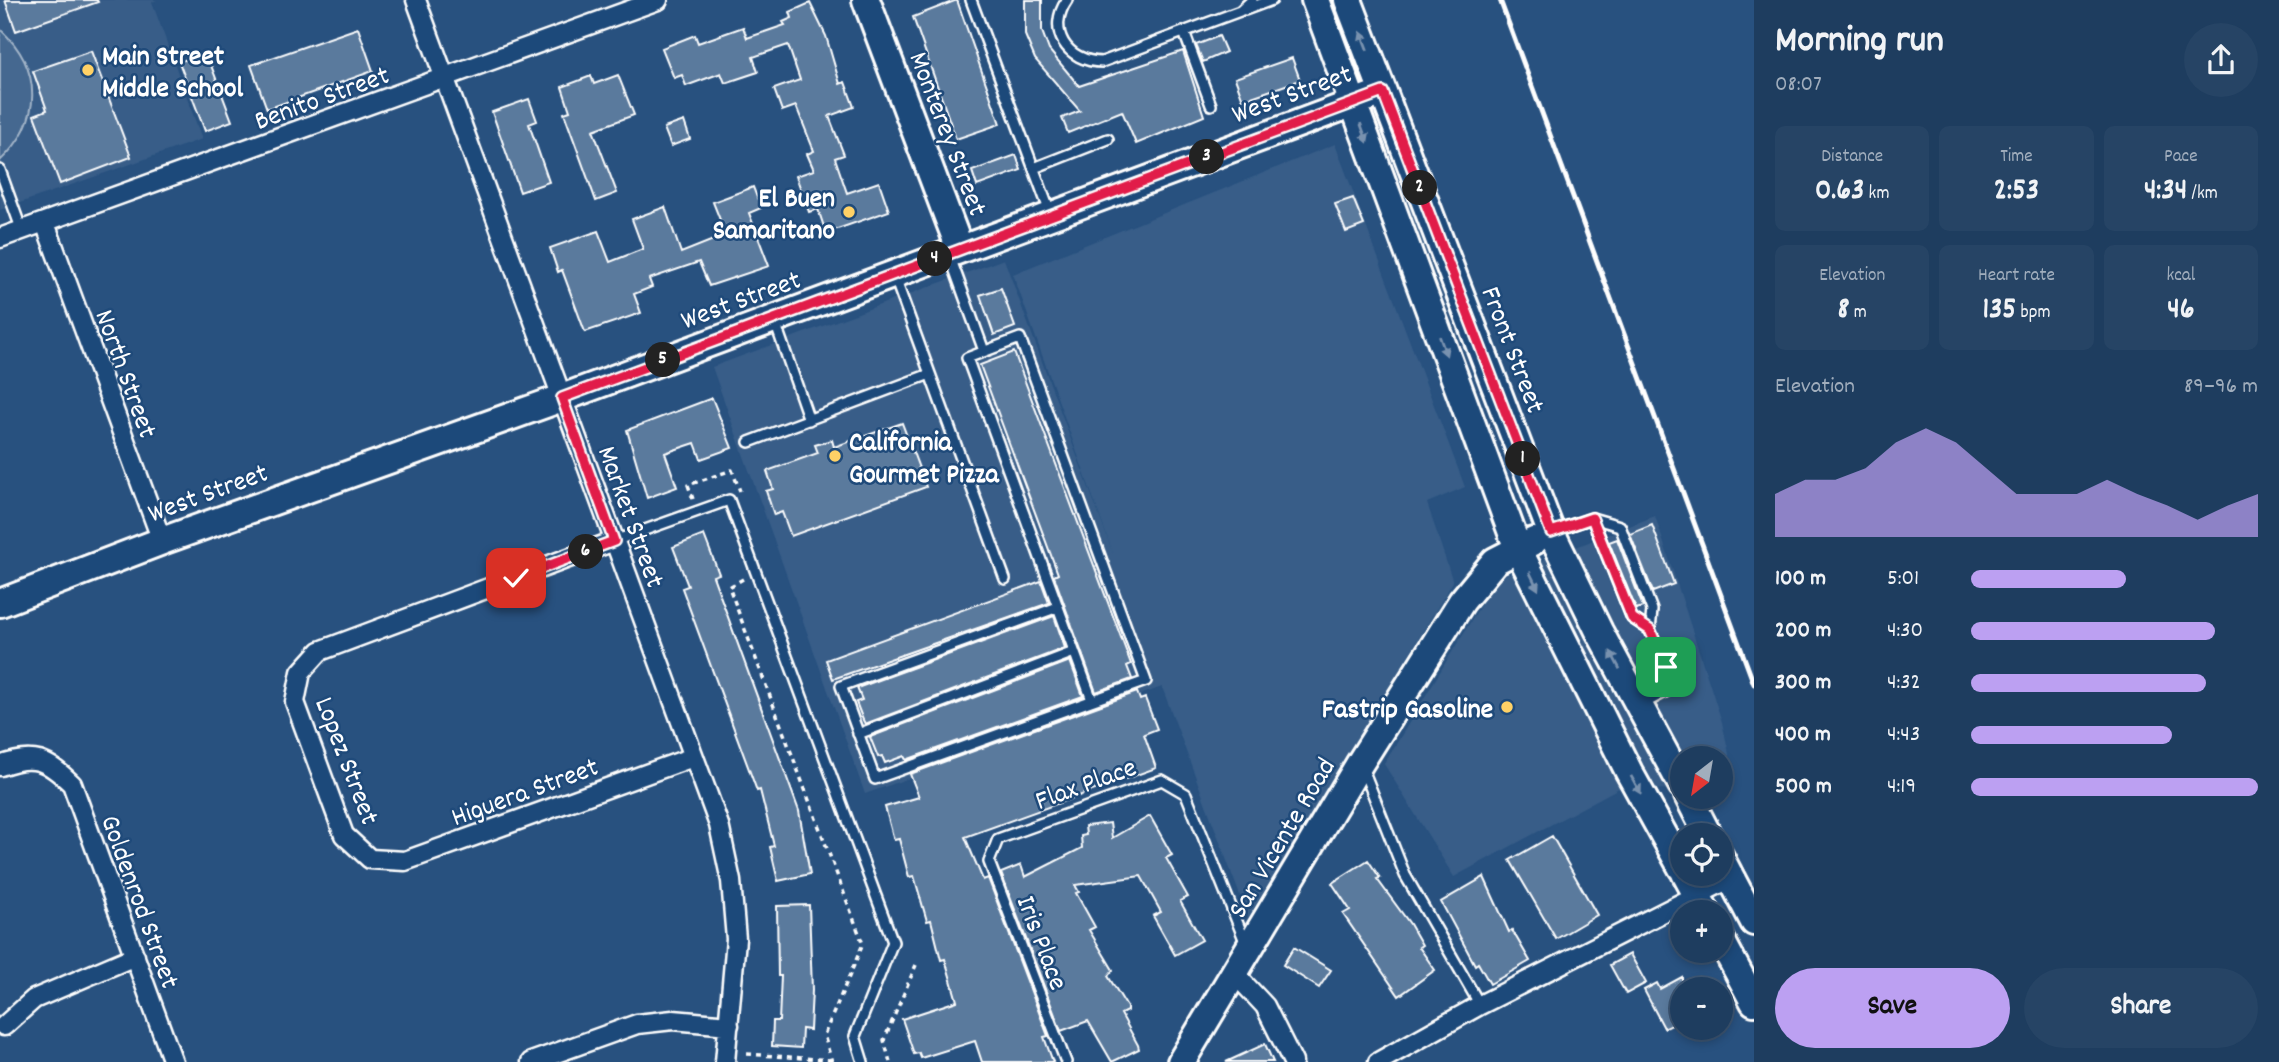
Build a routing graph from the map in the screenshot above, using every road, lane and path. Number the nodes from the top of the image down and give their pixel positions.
1 (416, 0) edge
2 (658, 0) edge
3 (866, 0) edge
4 (971, 0) edge
5 (1067, 0) edge
6 (1252, 0) edge
7 (1272, 0) edge
8 (1315, 0) edge
9 (1348, 0) edge
10 (1240, 11) junction
11 (1184, 32) junction
12 (446, 79) junction
13 (1383, 92) junction
14 (1353, 103) junction
15 (1211, 104) dead end
16 (1108, 139) dead end
17 (1034, 168) junction
18 (0, 170) edge
19 (1052, 215) junction
20 (45, 223) junction
21 (22, 231) junction
22 (0, 239) edge
23 (955, 251) junction
24 (894, 274) junction
25 (774, 319) junction
26 (984, 351) junction
27 (930, 374) junction
28 (562, 398) junction
29 (809, 419) junction
30 (749, 442) dead end
31 (740, 493) dead end
32 (681, 504) dead end
33 (1592, 518) junction
34 (1551, 532) junction
35 (162, 541) junction
36 (614, 541) junction
37 (1518, 549) junction
38 (739, 568) dead end
39 (1005, 579) dead end
40 (0, 603) edge
41 (1058, 607) junction
42 (1650, 630) junction
43 (1074, 652) junction
44 (1092, 700) junction
45 (1640, 706) junction
46 (858, 734) junction
47 (693, 757) junction
48 (1670, 762) edge
49 (1360, 763) junction
50 (0, 766) edge
51 (998, 839) joint
52 (1670, 846) edge
53 (370, 859) joint
54 (1733, 881) edge
55 (1696, 893) edge
56 (1754, 922) edge
57 (135, 956) junction
58 (1733, 962) edge
59 (1241, 963) junction
60 (916, 965) dead end
61 (1754, 1002) edge
62 (1480, 1005) junction
63 (729, 1025) junction
64 (4, 1026) dead end
65 (747, 1054) dead end
66 (832, 1061) edge
67 (173, 1062) edge
68 (531, 1062) edge
69 (725, 1062) edge
70 (863, 1062) edge
71 (890, 1062) edge
72 (1066, 1062) edge
73 (1181, 1062) edge
74 (1293, 1062) edge
75 (1378, 1062) edge

1 - 12 street, Market Street
2 - 12 street, Benito Street
3 - 23 street, Monterey Street
4 - 17 lane
5 - 11 lane
6 - 10 lane
7 - 10 lane
8 - 14 street
13 -> 9 street, Front Street
10 - 11 lane
11 - 15 lane
12 - 20 street, Benito Street
12 - 28 street, Market Street
13 - 14 street, West Street
13 - 34 street, Front Street
14 - 19 street, West Street
14 -> 37 street
16 - 17 lane
17 - 19 lane
18 - 21 lane
19 - 23 street, West Street
20 - 21 street, Benito Street
20 - 35 street, North Street
21 - 22 street, Benito Street
23 - 24 street, West Street
23 - 26 lane
24 - 25 street, West Street
24 - 27 lane
25 - 28 street, West Street
25 - 29 lane
26 - 41 lane
26 - 44 lane
27 - 29 lane
27 - 39 lane
28 - 35 street, West Street
28 - 36 street, Market Street
29 - 30 lane
31 - 32 path
33 - 34 lane
33 - 42 lane
33 - 42 lane
34 - 37 street, San Vicente Road
45 -> 34 street, Front Street
35 - 40 street, West Street
36 - 47 street, Market Street
36 - 53 street, Lopez Street
36 - 70 lane
37 - 49 street, San Vicente Road
37 -> 52 street
38 - 66 path
41 - 43 lane
41 - 46 lane
42 - 45 lane
43 - 44 lane
43 - 46 lane
44 - 46 lane
45 - 48 street, Front Street
47 - 53 street, Higuera Street
47 - 63 street, Market Street
49 - 59 street, San Vicente Road
49 - 62 lane
50 - 57 street, Goldenrod Street
51 - 59 lane, Flax Place
51 - 72 lane, Iris Place
54 - 56 street
55 - 62 street
57 - 64 street
57 - 67 street, Goldenrod Street
58 - 61 street
59 - 73 street, San Vicente Road
59 - 74 street
60 - 71 path
62 - 75 street
63 - 68 street
63 - 69 street, Market Street
65 - 66 path

